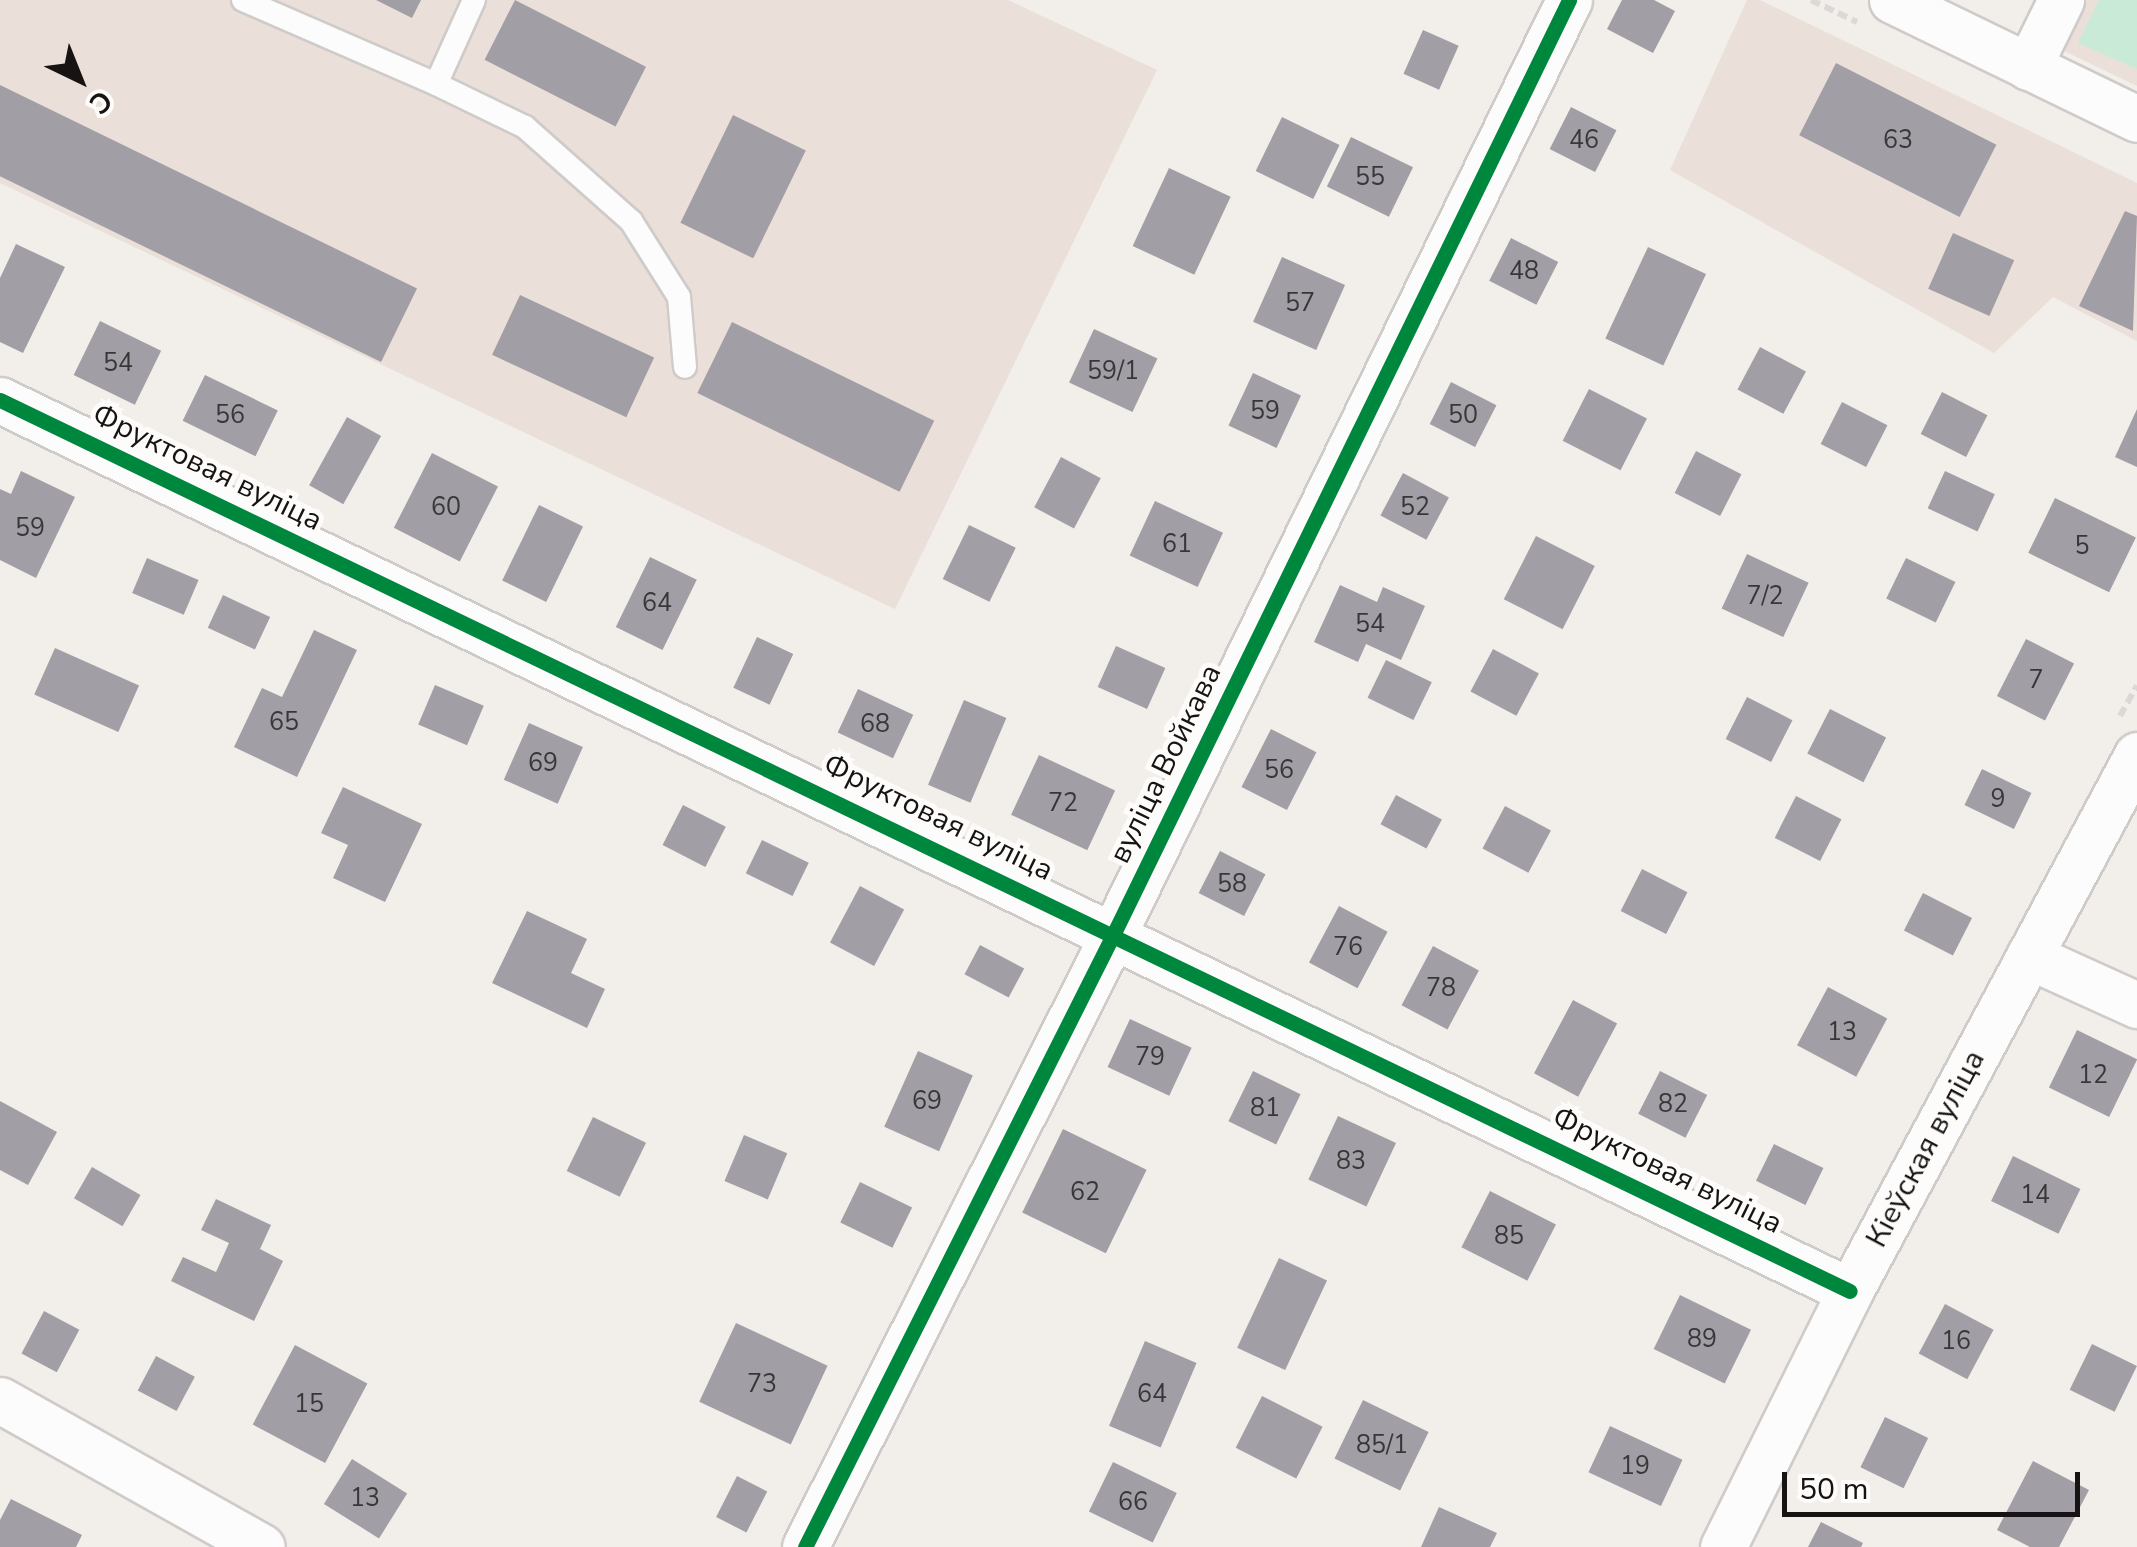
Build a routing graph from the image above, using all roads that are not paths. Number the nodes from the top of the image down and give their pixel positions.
1 (243, 0) edge
2 (474, 0) edge
3 (1569, 0) edge
4 (1892, 0) edge
5 (2061, 0) edge
6 (2028, 67) junction
7 (436, 84) junction
8 (2137, 119) edge
9 (685, 367) dead end
10 (0, 400) edge
11 (2137, 755) edge
12 (1114, 932) junction
13 (2029, 956) junction
14 (2137, 1005) edge
15 (1850, 1290) junction
16 (0, 1400) edge
17 (262, 1547) edge
18 (804, 1547) edge
19 (1723, 1547) edge

1 - 7 lane
2 - 7 lane
3 - 12 street, вуліца Войкава
4 - 6 street
5 - 6 street
6 - 8 street
7 - 9 lane
10 - 12 street, Фруктовая вуліца
11 - 13 street, Кіеўская вуліца
12 - 15 street, Фруктовая вуліца
12 - 18 street, вуліца Войкава
13 - 14 street
13 - 15 street, Кіеўская вуліца
15 - 19 street, Кіеўская вуліца
16 - 17 street

